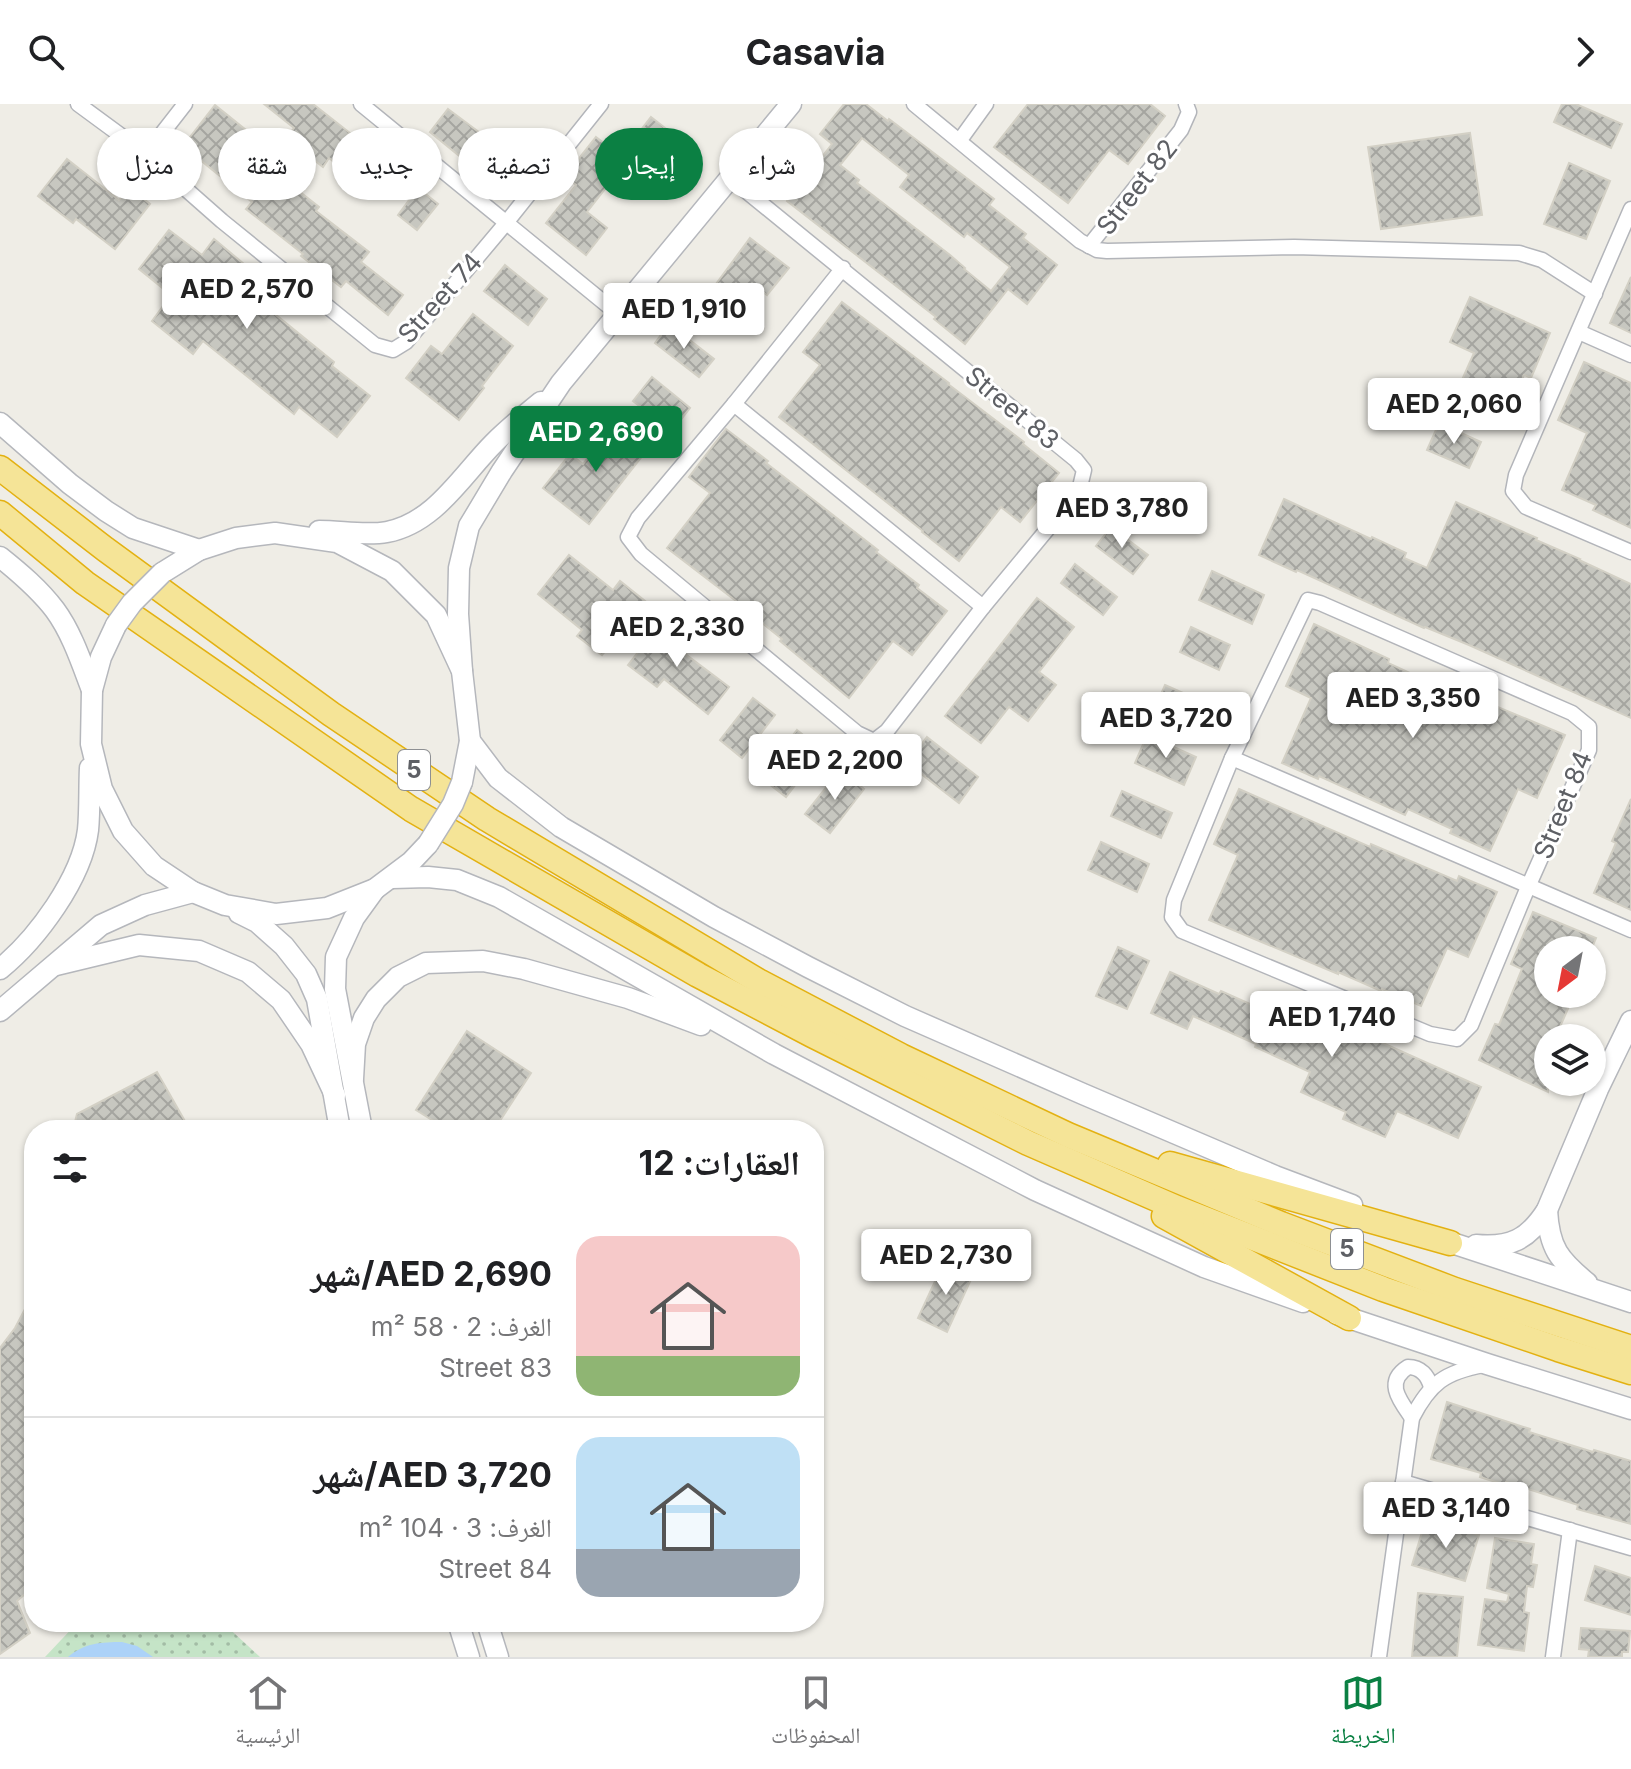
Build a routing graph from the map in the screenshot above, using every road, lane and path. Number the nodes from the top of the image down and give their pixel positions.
1 (78, 104) edge
2 (185, 104) edge
3 (361, 104) edge
4 (601, 104) edge
5 (791, 104) edge
6 (914, 104) edge
7 (986, 104) edge
8 (1186, 104) edge
9 (111, 128) edge
10 (166, 128) edge
11 (771, 128) edge
12 (960, 140) junction
13 (719, 191) edge
14 (198, 200) edge
15 (758, 200) edge
16 (1631, 209) edge
17 (506, 223) junction
18 (1089, 246) junction
19 (843, 268) junction
20 (1595, 294) junction
21 (618, 314) junction
22 (1579, 332) junction
23 (1631, 355) edge
24 (561, 383) junction
25 (734, 404) junction
26 (0, 423) edge
27 (0, 468) edge
28 (0, 513) edge
29 (275, 533) junction
30 (199, 550) junction
31 (1631, 552) edge
32 (0, 557) edge
33 (983, 607) junction
34 (462, 671) junction
35 (92, 690) junction
36 (470, 741) junction
37 (91, 744) junction
38 (1232, 758) junction
39 (384, 884) junction
40 (1528, 887) junction
41 (193, 892) junction
42 (225, 905) junction
43 (1631, 930) edge
44 (56, 965) junction
45 (0, 969) edge
46 (0, 1011) edge
47 (1631, 1021) edge
48 (774, 1054) junction
49 (353, 1079) junction
50 (335, 1095) junction
51 (339, 1120) edge
52 (360, 1120) edge
53 (1068, 1135) junction
54 (1028, 1143) junction
55 (1547, 1210) junction
56 (1450, 1243) junction
57 (1597, 1292) junction
58 (1631, 1302) edge
59 (1349, 1318) junction
60 (1631, 1348) edge
61 (1487, 1364) junction
62 (1631, 1372) edge
63 (1431, 1387) junction
64 (1631, 1409) edge
65 (1412, 1418) junction
66 (1403, 1482) junction
67 (1570, 1530) junction
68 (1631, 1548) edge
69 (461, 1632) edge
70 (490, 1632) edge
71 (469, 1657) edge
72 (498, 1657) edge
73 (1379, 1657) edge
74 (1553, 1657) edge

1 - 9 street, Street 74
2 - 10 street
3 - 17 street
4 - 17 street, Street 74
5 - 11 main road
6 - 12 street, Street 82
7 - 12 street
8 - 18 street, Street 82
12 - 18 street, Street 82
13 - 21 main road
14 - 17 street, Street 74
15 - 19 street, Street 83
16 - 20 street
17 - 21 street
18 - 20 street
19 - 25 street, Street 83
19 - 33 street, Street 83
20 - 22 street
21 - 24 main road
22 - 23 street
22 - 31 street
24 - 29 main road
24 - 34 main road
25 - 33 street
25 - 33 street, Street 83
26 - 30 main road
27 - 53 highway, 5
28 - 54 highway, 5
29 - 30 main road
29 - 34 main road
30 - 35 main road, bridge
32 - 35 main road
34 - 36 main road
35 - 37 main road
36 - 39 main road, bridge
36 - 56 main road
37 - 41 main road
37 - 45 main road
38 - 40 street, Street 84
38 - 40 street, Street 84
38 - 40 street, Street 84
39 - 42 main road
39 - 48 main road
39 - 49 main road
40 - 43 street, Street 84
41 - 42 main road
41 - 44 main road
42 - 50 main road
44 - 46 main road
44 - 50 main road
47 - 55 main road
48 - 49 main road
48 - 59 main road
49 - 52 main road
50 - 51 main road
53 - 56 highway
53 - 60 highway, 5
54 - 59 highway
54 - 62 highway, 5
55 - 56 main road
55 - 57 main road
56 - 57 main road
57 - 58 main road
59 - 61 main road
61 - 63 street
61 - 64 main road
63 - 65 street
63 - 65 street
65 - 66 street
66 - 67 street
66 - 73 street
67 - 68 street
67 - 74 street
69 - 71 main road
70 - 72 main road

